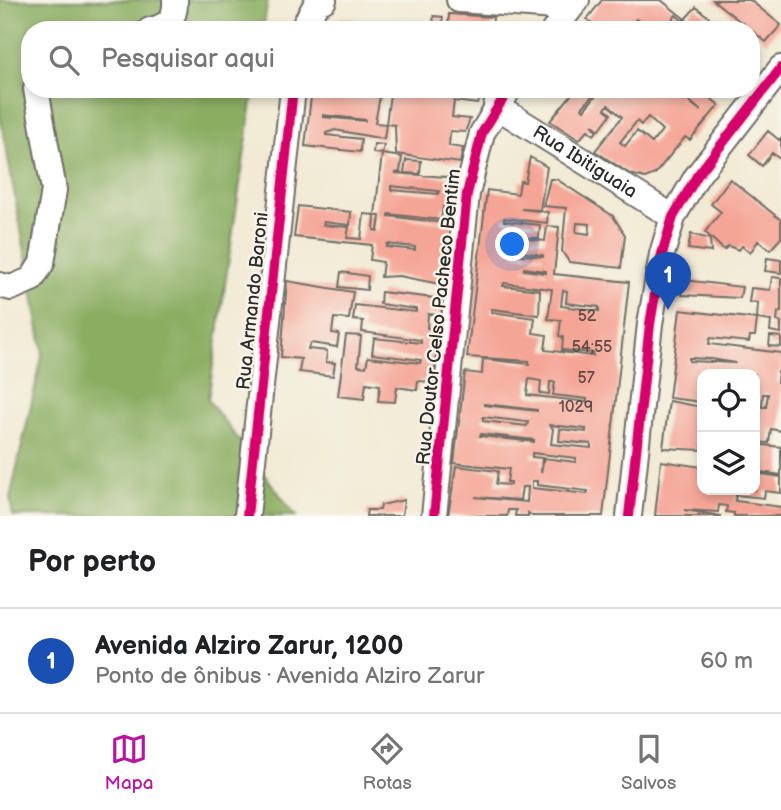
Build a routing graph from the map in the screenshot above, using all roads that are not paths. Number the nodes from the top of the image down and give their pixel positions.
1 (175, 0) edge
2 (324, 0) edge
3 (459, 0) edge
4 (573, 4) edge
5 (170, 21) edge
6 (307, 21) edge
7 (561, 21) edge
8 (781, 68) edge
9 (760, 95) edge
10 (38, 98) edge
11 (292, 98) edge
12 (503, 98) edge
13 (758, 98) edge
14 (673, 217) junction
15 (0, 285) edge
16 (247, 516) edge
17 (434, 516) edge
18 (629, 516) edge

1 - 5 street
2 - 6 street
3 - 4 street
4 - 7 street
8 - 9 street
10 - 15 street
11 - 16 street, Rua Armando Baroni
12 - 14 street, Rua Ibitiguaia
12 - 17 street, Rua Doutor Celso Pacheco Bentim
13 - 14 street
14 - 18 street

